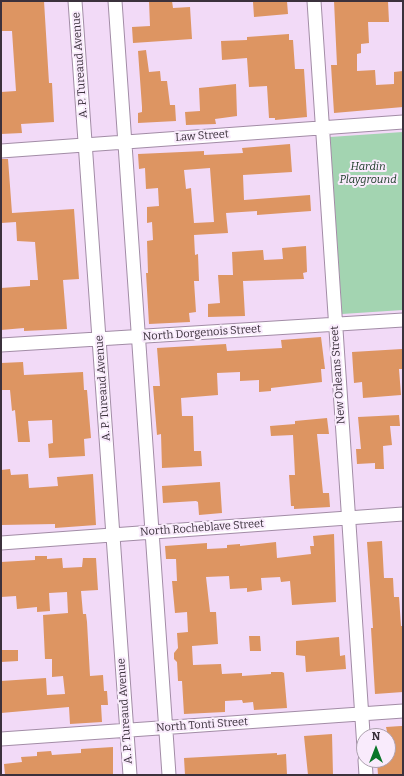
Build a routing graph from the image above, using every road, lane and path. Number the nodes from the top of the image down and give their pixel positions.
1 (75, 1) edge
2 (114, 1) edge
3 (314, 1) edge
4 (403, 122) edge
5 (323, 127) junction
6 (124, 142) junction
7 (85, 145) junction
8 (1, 151) edge
9 (403, 320) edge
10 (334, 324) junction
11 (138, 337) junction
12 (99, 340) junction
13 (1, 345) edge
14 (403, 514) edge
15 (349, 518) junction
16 (152, 532) junction
17 (113, 535) junction
18 (1, 543) edge
19 (403, 711) edge
20 (362, 714) junction
21 (166, 728) junction
22 (363, 728) edge
23 (127, 730) junction
24 (1, 739) edge
25 (130, 775) edge
26 (169, 775) edge

1 - 7 street, A. P. Tureaud Avenue
2 - 6 street
3 - 5 street, New Orleans Street
4 - 5 street, Law Street
5 - 6 street, Law Street
5 - 10 street, New Orleans Street
6 - 7 street, Law Street
6 - 11 street
7 - 8 street, Law Street
7 - 12 street, A. P. Tureaud Avenue
9 - 10 street, North Dorgenois Street
10 - 11 street, North Dorgenois Street
10 - 15 street, New Orleans Street
11 - 12 street, North Dorgenois Street
11 - 16 street
12 - 13 street, North Dorgenois Street
12 - 17 street, A. P. Tureaud Avenue
14 - 15 street, North Rocheblave Street
15 - 16 street, North Rocheblave Street
15 - 20 street, New Orleans Street
16 - 17 street, North Rocheblave Street
16 - 21 street
17 - 18 street, North Rocheblave Street
17 - 23 street, A. P. Tureaud Avenue
19 - 20 street, North Tonti Street
20 - 21 street, North Tonti Street
20 - 22 street, New Orleans Street
21 - 23 street, North Tonti Street
21 - 26 street
23 - 24 street, North Tonti Street
23 - 25 street, A. P. Tureaud Avenue

